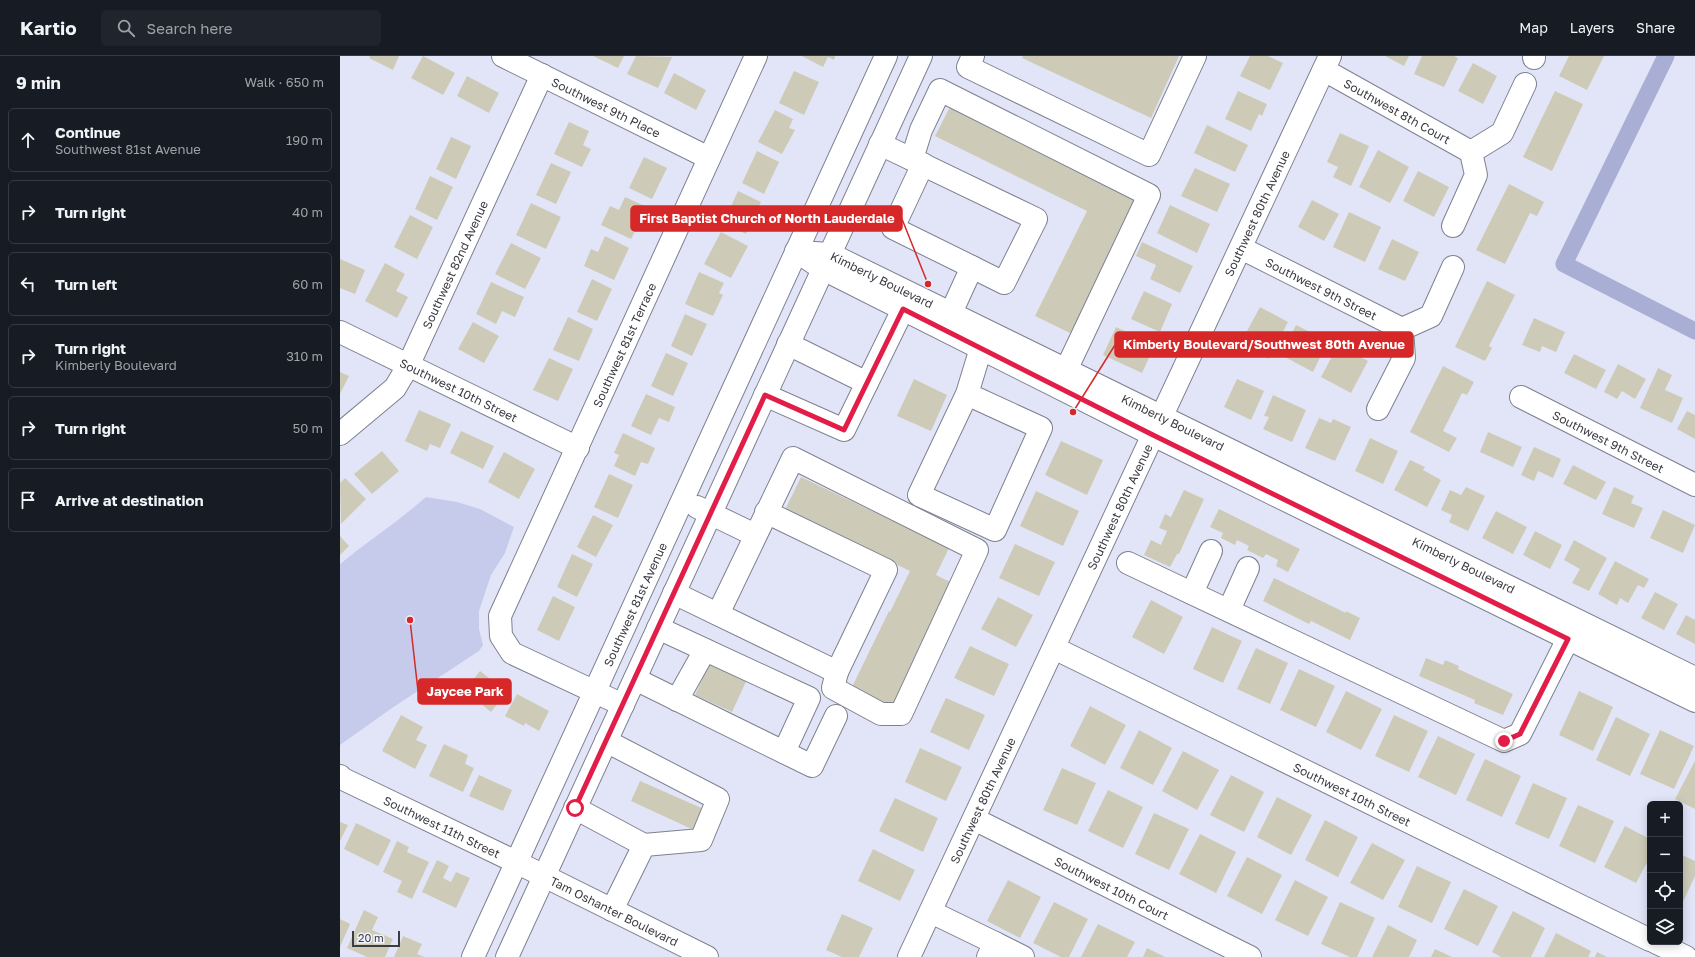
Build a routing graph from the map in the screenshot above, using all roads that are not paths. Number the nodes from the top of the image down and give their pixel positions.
1 (503, 56) edge
2 (756, 56) edge
3 (886, 56) edge
4 (921, 56) edge
5 (974, 56) edge
6 (1195, 56) edge
7 (1327, 63) edge
8 (542, 75) junction
9 (1525, 84) dead end
10 (880, 144) junction
11 (1470, 152) junction
12 (709, 158) junction
13 (918, 162) junction
14 (1453, 226) dead end
15 (1241, 248) junction
16 (796, 251) junction
17 (826, 261) junction
18 (972, 267) junction
19 (1453, 268) dead end
20 (907, 301) junction
21 (947, 321) junction
22 (1402, 329) junction
23 (340, 332) edge
24 (984, 340) junction
25 (788, 344) junction
26 (408, 366) junction
27 (1066, 370) junction
28 (868, 383) junction
29 (967, 394) junction
30 (765, 395) junction
31 (1521, 397) dead end
32 (1378, 409) dead end
33 (1157, 426) junction
34 (340, 434) edge
35 (578, 448) junction
36 (1695, 485) edge
37 (682, 500) junction
38 (766, 512) junction
39 (710, 514) junction
40 (755, 535) junction
41 (1211, 551) dead end
42 (1128, 563) dead end
43 (1248, 568) dead end
44 (674, 593) junction
45 (1192, 593) junction
46 (1229, 610) junction
47 (718, 614) junction
48 (658, 628) junction
49 (1573, 630) junction
50 (1054, 648) junction
51 (705, 650) junction
52 (837, 672) junction
53 (1695, 678) edge
54 (635, 679) junction
55 (594, 691) junction
56 (677, 700) junction
57 (1695, 701) edge
58 (623, 705) junction
59 (836, 716) dead end
60 (606, 741) junction
61 (784, 752) junction
62 (340, 776) edge
63 (575, 808) junction
64 (974, 819) junction
65 (644, 844) junction
66 (516, 862) junction
67 (544, 877) junction
68 (612, 910) junction
69 (931, 912) junction
70 (1647, 939) edge
71 (1661, 945) edge
72 (992, 950) edge
73 (473, 957) edge
74 (507, 957) edge
75 (707, 957) edge
76 (909, 957) edge
77 (1023, 957) edge
78 (1250, 957) edge
79 (1686, 957) edge

1 - 8 street, Southwest 9th Place
2 - 12 street, Southwest 81st Terrace
3 - 16 street, Southwest 81st Avenue
4 - 10 street
5 - 6 street
7 - 11 street, Southwest 8th Court
7 - 15 street, Southwest 80th Avenue
8 - 12 street, Southwest 9th Place
8 - 26 street, Southwest 82nd Avenue
9 - 11 street
10 - 13 street
10 - 17 street
11 - 14 street
12 - 35 street, Southwest 81st Terrace
13 - 18 street
13 - 18 street
13 - 27 street
15 - 22 street, Southwest 9th Street
15 - 33 street, Southwest 80th Avenue
16 - 17 street, Kimberly Boulevard
16 - 37 street, Southwest 81st Avenue
17 - 20 street, Kimberly Boulevard
17 - 25 street
18 - 21 street
19 - 22 street
20 - 21 street, Kimberly Boulevard
20 - 28 street
21 - 24 street, Kimberly Boulevard
22 - 32 street
23 - 26 street, Southwest 10th Street
24 - 27 street, Kimberly Boulevard
24 - 29 street
24 - 33 street, Kimberly Boulevard
25 - 28 street
25 - 30 street
26 - 34 street, Southwest 82nd Avenue
26 - 35 street, Southwest 10th Street
27 - 33 street, Kimberly Boulevard
28 - 30 street
29 - 29 street
30 - 39 street
31 - 36 street, Southwest 9th Street
33 - 49 street, Kimberly Boulevard
33 - 50 street, Southwest 80th Avenue
35 - 55 street, Southwest 81st Terrace
37 - 39 street
37 - 55 street, Southwest 81st Avenue
38 - 40 street
38 - 52 street
38 - 52 street
39 - 40 street
39 - 44 street
40 - 47 street
41 - 45 street
42 - 45 street
43 - 46 street
44 - 47 street
44 - 48 street
45 - 46 street
46 - 49 street
47 - 52 street
48 - 51 street
48 - 54 street
49 - 53 street, Kimberly Boulevard
49 - 57 street, Kimberly Boulevard
50 - 64 street, Southwest 80th Avenue
50 - 70 street, Southwest 10th Street
51 - 56 street
51 - 61 street
54 - 56 street
54 - 58 street
55 - 58 street
55 - 66 street, Southwest 81st Avenue
56 - 61 street
58 - 60 street
59 - 61 street
60 - 63 street
60 - 65 street
62 - 66 street, Southwest 11th Street
63 - 65 street
63 - 67 street
64 - 69 street, Southwest 80th Avenue
64 - 78 street, Southwest 10th Court
65 - 68 street
66 - 67 street, Southwest 11th Street
66 - 73 street, Southwest 81st Avenue
67 - 68 street, Tam Oshanter Boulevard
67 - 74 street
68 - 75 street, Tam Oshanter Boulevard
69 - 72 street
69 - 76 street, Southwest 80th Avenue
71 - 79 street
72 - 77 street

